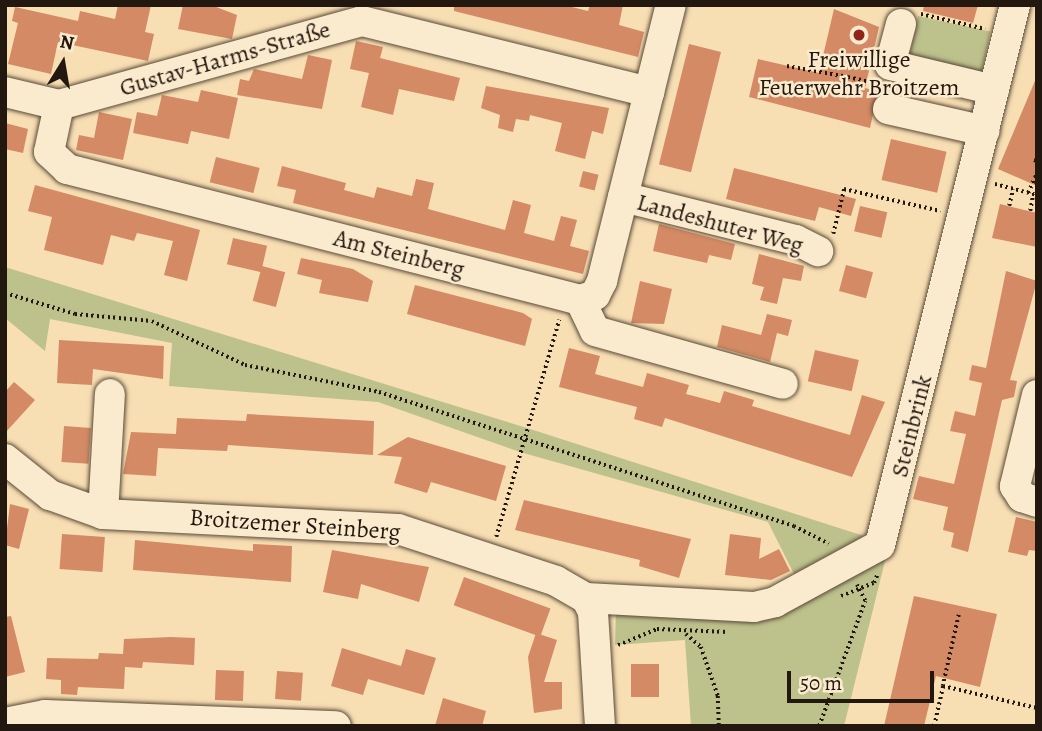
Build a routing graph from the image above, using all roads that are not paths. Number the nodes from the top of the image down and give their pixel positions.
1 (671, 5) edge
2 (1015, 5) edge
3 (909, 19) road end
4 (995, 90) junction
5 (5, 92) edge
6 (649, 92) junction
7 (59, 105) junction
8 (888, 109) dead end
9 (985, 131) junction
10 (623, 197) junction
11 (818, 251) road end
12 (573, 298) junction
13 (783, 384) dead end
14 (110, 394) dead end
15 (1037, 395) edge
16 (5, 459) edge
17 (1027, 497) edge
18 (103, 514) junction
19 (586, 598) junction
20 (5, 723) edge
21 (336, 726) edge
22 (600, 726) edge

1 - 6 street, Landeshuter Weg
2 - 4 street, Steinbrink
3 - 4 street
4 - 9 street, Steinbrink
5 - 7 street, Gustav-Harms-Straße
6 - 7 street, Gustav-Harms-Straße
6 - 10 street, Landeshuter Weg
7 - 12 street, Am Steinberg
8 - 9 street
9 - 19 street, Steinbrink
10 - 11 street, Landeshuter Weg
10 - 12 street, Landeshuter Weg
12 - 13 street
14 - 18 street
15 - 17 street
16 - 18 street, Broitzemer Steinberg
18 - 19 street, Broitzemer Steinberg
19 - 22 street
20 - 21 street

